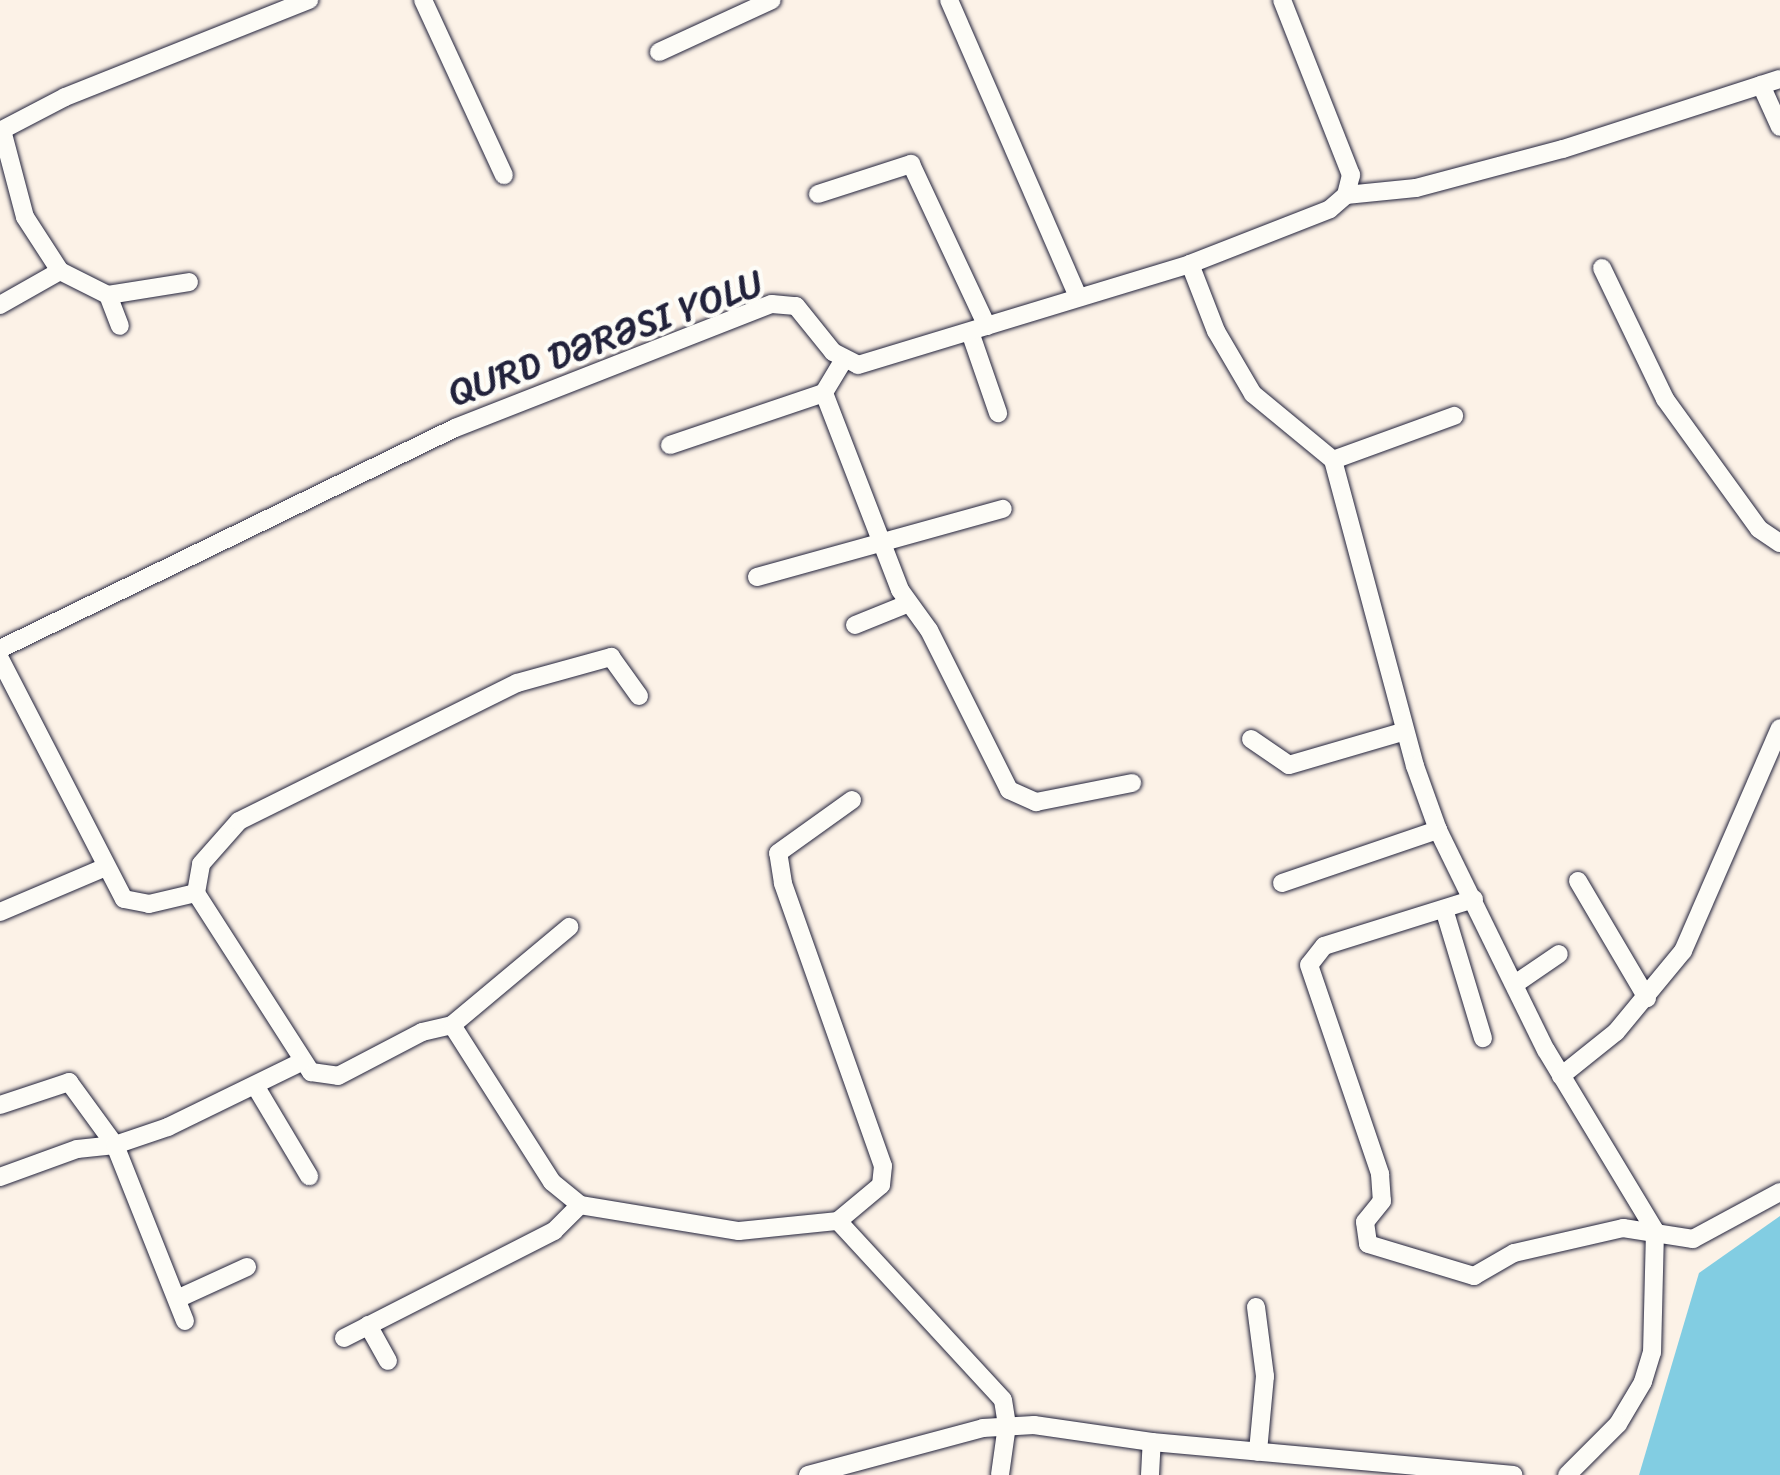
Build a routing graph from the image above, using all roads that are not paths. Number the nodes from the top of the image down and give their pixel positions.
1 (307, 0) edge
2 (422, 0) edge
3 (772, 0) edge
4 (949, 0) edge
5 (1282, 0) edge
6 (262, 9) edge
7 (659, 52) dead end
8 (1780, 79) edge
9 (1761, 85) junction
10 (1780, 127) edge
11 (1, 130) edge
12 (504, 175) dead end
13 (818, 194) dead end
14 (1346, 195) junction
15 (1190, 264) junction
16 (1602, 268) dead end
17 (60, 271) junction
18 (189, 282) dead end
19 (108, 294) junction
20 (1078, 297) junction
21 (0, 305) edge
22 (120, 326) dead end
23 (979, 329) junction
24 (843, 362) junction
25 (824, 393) junction
26 (998, 413) dead end
27 (1454, 416) dead end
28 (670, 446) dead end
29 (1333, 460) junction
30 (1004, 509) dead end
31 (882, 540) junction
32 (1780, 543) edge
33 (756, 577) dead end
34 (908, 604) junction
35 (855, 625) dead end
36 (0, 649) edge
37 (0, 659) edge
38 (639, 696) dead end
39 (1780, 728) edge
40 (1405, 731) junction
41 (1251, 739) dead end
42 (1132, 782) dead end
43 (852, 800) dead end
44 (1438, 830) junction
45 (106, 867) junction
46 (1578, 881) dead end
47 (1282, 883) dead end
48 (196, 893) junction
49 (1474, 899) junction
50 (1444, 909) junction
51 (0, 912) edge
52 (569, 927) dead end
53 (1558, 954) dead end
54 (1515, 984) junction
55 (1648, 998) junction
56 (452, 1026) junction
57 (1484, 1038) dead end
58 (301, 1062) junction
59 (1562, 1076) junction
60 (256, 1087) junction
61 (0, 1105) edge
62 (115, 1145) junction
63 (308, 1176) dead end
64 (0, 1177) edge
65 (1780, 1192) edge
66 (580, 1205) junction
67 (838, 1221) junction
68 (1655, 1231) junction
69 (246, 1267) dead end
70 (178, 1299) junction
71 (1256, 1307) dead end
72 (186, 1320) dead end
73 (368, 1325) junction
74 (344, 1338) dead end
75 (388, 1361) dead end
76 (1008, 1425) junction
77 (1152, 1442) junction
78 (1258, 1452) junction
79 (808, 1475) edge
80 (1000, 1475) edge
81 (1150, 1475) edge
82 (1514, 1475) edge
83 (1567, 1475) edge

1 - 6 street
2 - 12 street
3 - 7 street
4 - 20 street
5 - 14 street
6 - 11 street
8 - 9 street
9 - 10 street
9 - 14 street
11 - 17 street
13 - 23 street
14 - 15 street
15 - 20 street
15 - 29 street
16 - 32 street
17 - 19 street
17 - 21 street
18 - 19 street
19 - 22 street
20 - 23 street
23 - 24 street
23 - 26 street
24 - 25 street
24 - 36 street, QURD DƏRƏSI YOLU
25 - 28 street
25 - 31 street
27 - 29 street
29 - 40 street
30 - 31 street
31 - 33 street
31 - 34 street
34 - 35 street
34 - 42 street
37 - 45 street
38 - 48 street
39 - 55 street
40 - 41 street
40 - 44 street
43 - 67 street
44 - 47 street
44 - 49 street
45 - 48 street
45 - 51 street
46 - 55 street
48 - 58 street
49 - 50 street
49 - 54 street
50 - 57 street
50 - 68 street
52 - 56 street
53 - 54 street
54 - 59 street
55 - 59 street
56 - 58 street
56 - 66 street
58 - 60 street
59 - 68 street
60 - 62 street
60 - 63 street
61 - 62 street
62 - 64 street
62 - 70 street
65 - 68 street
66 - 67 street
66 - 73 street
67 - 76 street
68 - 83 street
69 - 70 street
70 - 72 street
71 - 78 street
73 - 74 street
73 - 75 street
76 - 77 street
76 - 79 street
76 - 80 street
77 - 78 street
77 - 81 street
78 - 82 street

